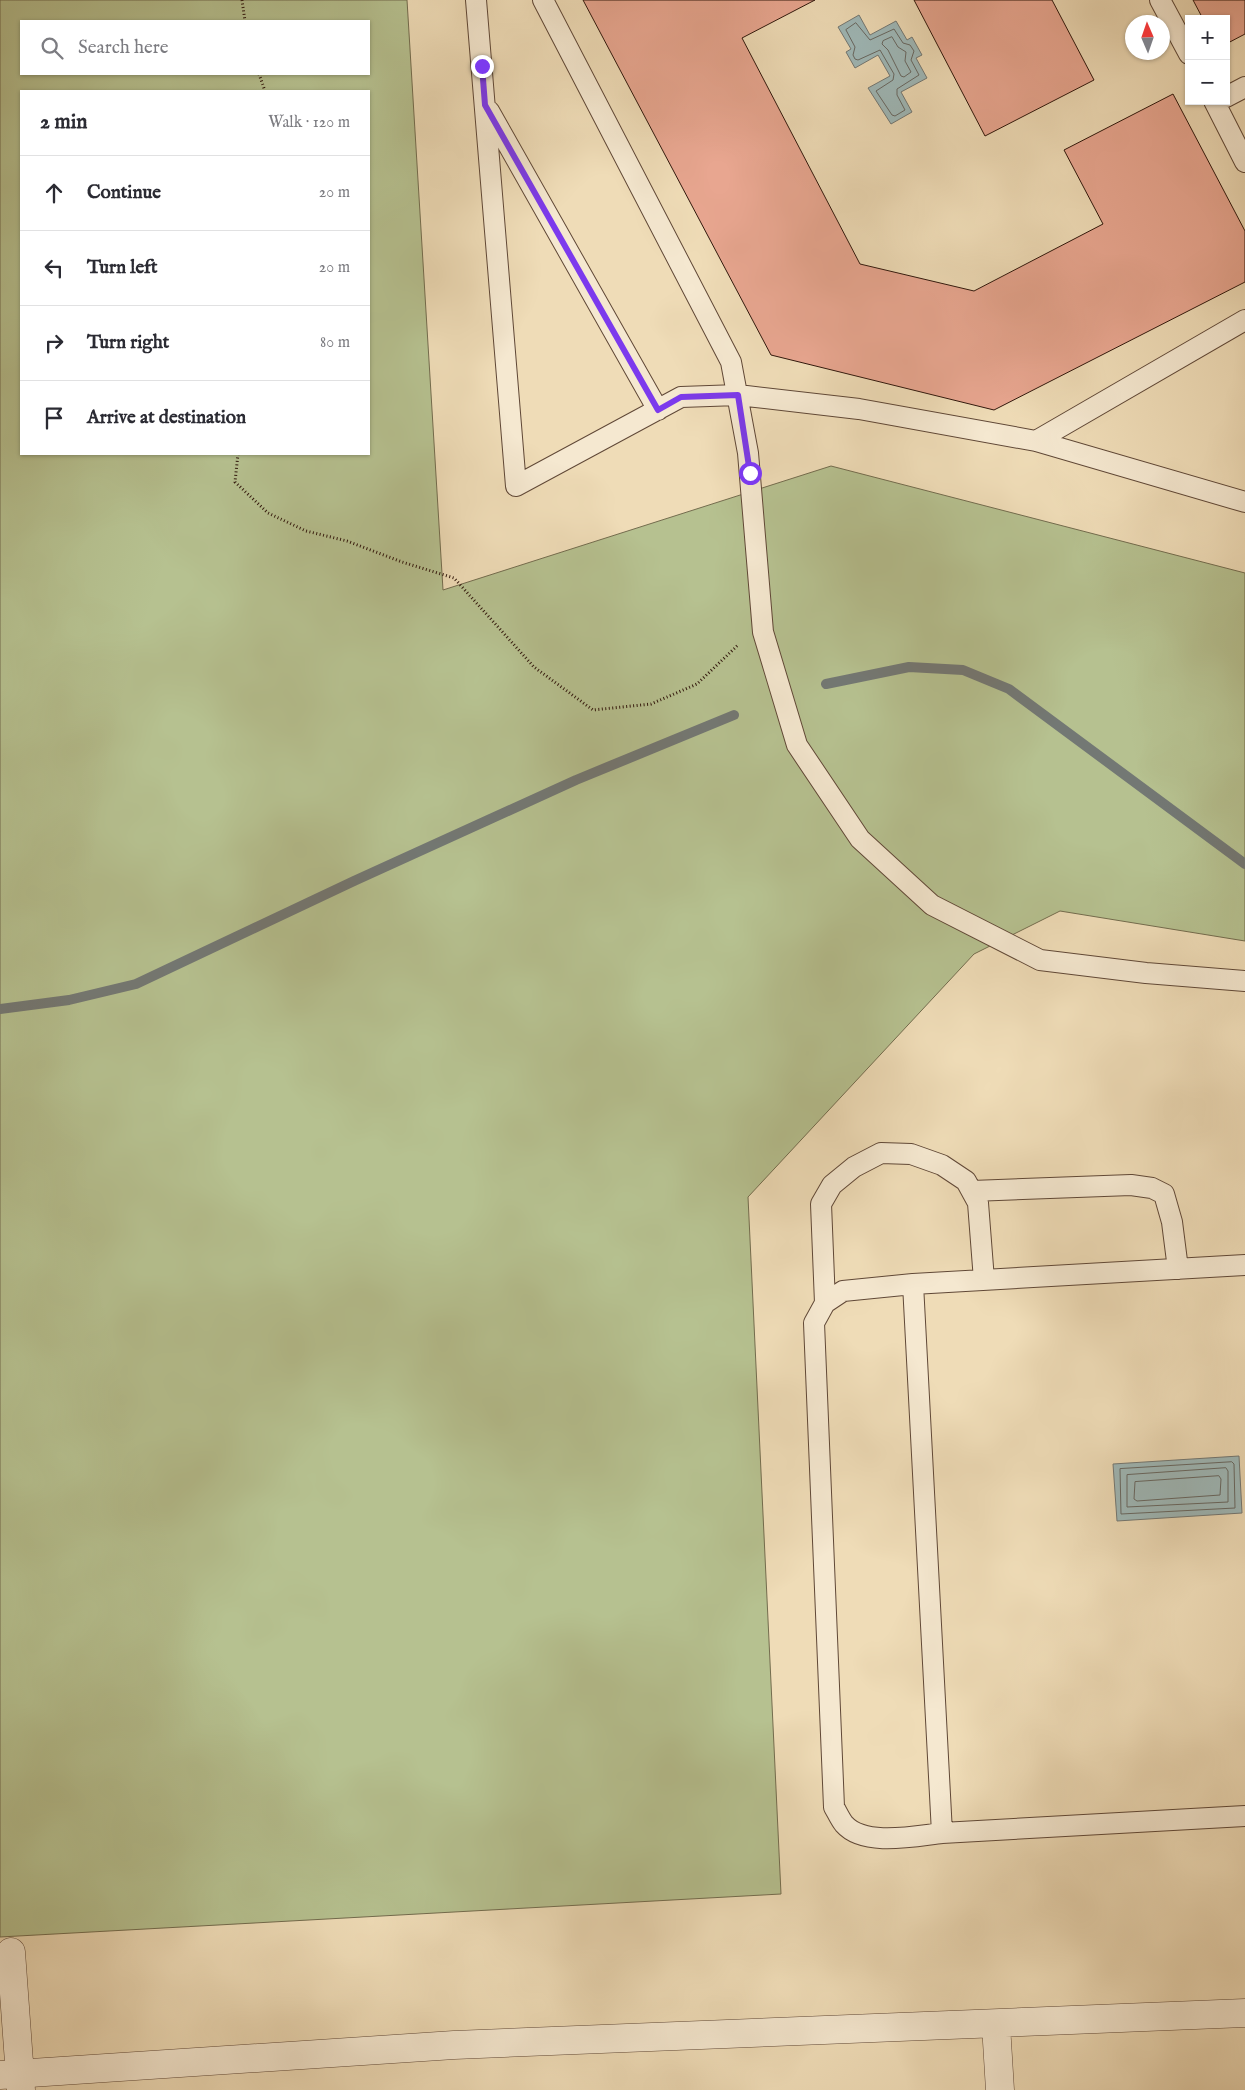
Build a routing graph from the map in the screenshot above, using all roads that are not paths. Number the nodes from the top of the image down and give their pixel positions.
1 (542, 0) edge
2 (1160, 0) edge
3 (481, 2) edge
4 (1185, 47) edge
5 (1245, 87) edge
6 (1230, 95) edge
7 (485, 105) junction
8 (1220, 105) edge
9 (1245, 162) edge
10 (1245, 320) edge
11 (738, 395) junction
12 (658, 410) junction
13 (1036, 441) junction
14 (1245, 502) edge
15 (1245, 981) edge
16 (972, 1191) junction
17 (1245, 1266) edge
18 (1178, 1269) junction
19 (984, 1280) junction
20 (913, 1284) junction
21 (824, 1303) junction
22 (1245, 1816) edge
23 (942, 1833) junction
24 (11, 1952) dead end
25 (1245, 2013) edge
26 (996, 2025) junction
27 (14, 2079) edge
28 (1000, 2090) edge

1 - 11 lane
2 - 4 lane
3 - 7 lane
5 - 6 lane
7 - 12 lane
7 - 12 lane
8 - 9 lane
10 - 13 lane
11 - 12 lane
11 - 13 lane
11 - 15 lane
13 - 14 lane
16 - 18 lane
16 - 19 lane
16 - 21 lane
17 - 18 lane
18 - 19 lane
19 - 20 lane
20 - 21 lane
20 - 23 lane
21 - 23 lane
22 - 23 lane
24 - 27 street
25 - 26 street
26 - 27 street
26 - 28 street

